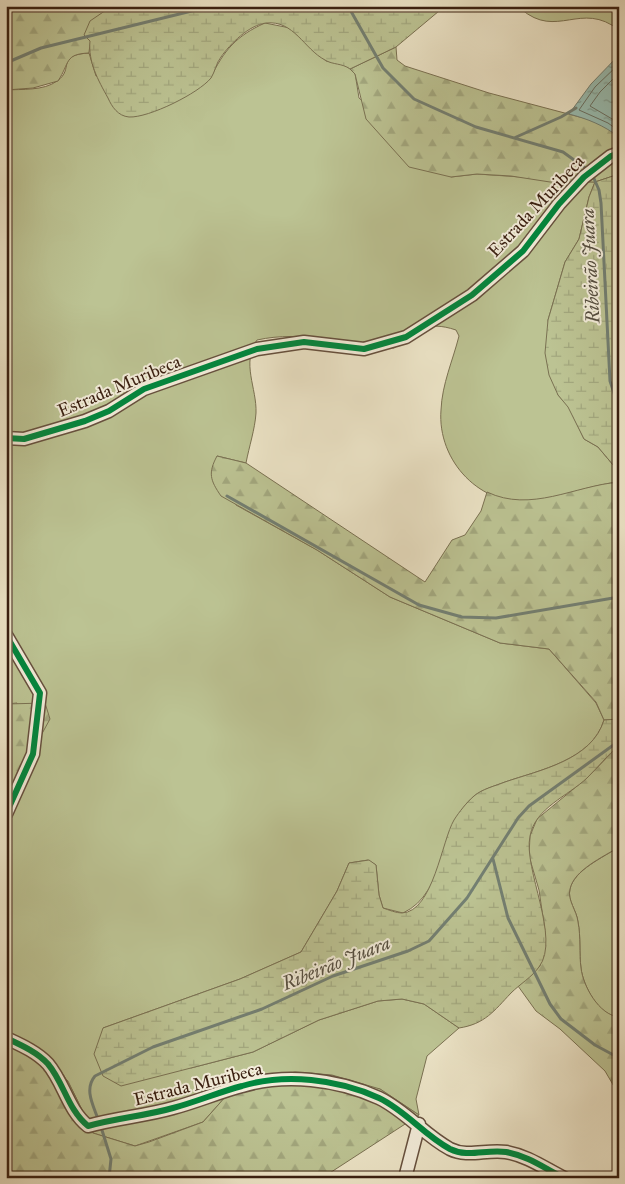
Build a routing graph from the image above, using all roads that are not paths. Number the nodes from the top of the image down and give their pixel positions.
1 (619, 153) edge
2 (6, 438) edge
3 (6, 635) edge
4 (6, 814) edge
5 (6, 1038) edge
6 (419, 1124) junction
7 (405, 1178) edge
8 (564, 1178) edge

1 - 2 street, Estrada Muribeca
3 - 4 street
5 - 6 street, Estrada Muribeca
6 - 7 street
6 - 8 street, Estrada Muribeca

